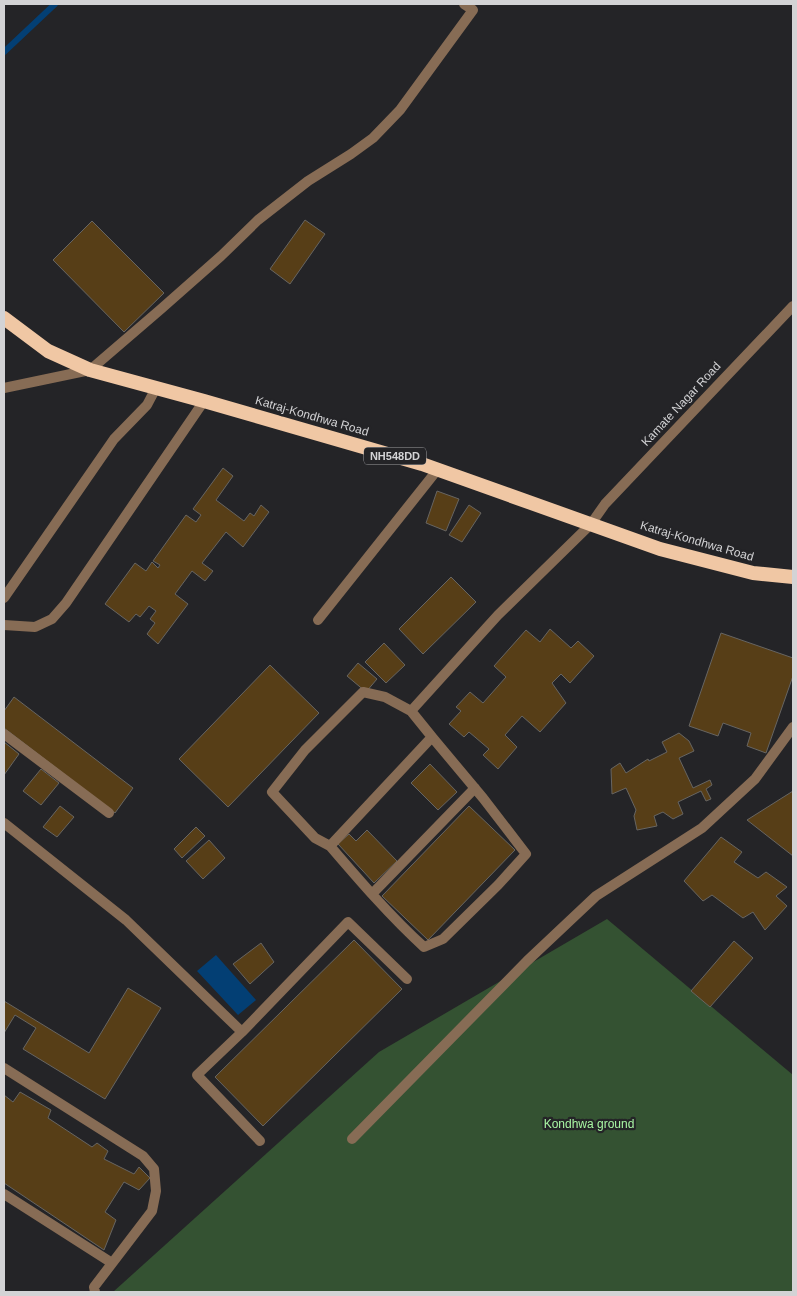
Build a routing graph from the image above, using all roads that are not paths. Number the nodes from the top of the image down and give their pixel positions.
1 (464, 4) edge
2 (475, 7) edge
3 (793, 306) edge
4 (4, 318) edge
5 (90, 370) junction
6 (4, 388) edge
7 (156, 388) junction
8 (204, 401) junction
9 (438, 469) junction
10 (592, 524) junction
11 (793, 577) edge
12 (4, 598) edge
13 (318, 620) dead end
14 (4, 625) edge
15 (411, 711) junction
16 (793, 727) edge
17 (4, 734) edge
18 (432, 737) junction
19 (475, 788) junction
20 (108, 813) dead end
21 (4, 823) edge
22 (330, 846) junction
23 (372, 894) junction
24 (407, 979) dead end
25 (242, 1032) junction
26 (4, 1068) edge
27 (352, 1139) dead end
28 (260, 1141) dead end
29 (4, 1194) edge
30 (112, 1263) junction
31 (95, 1292) edge

1 - 2 street
2 - 5 street
3 - 10 street, Kamate Nagar Road
4 - 5 highway, Katraj-Kondhwa Road / NH548DD
5 - 6 street
5 - 7 highway, Katraj-Kondhwa Road / NH548DD
7 - 8 highway, Katraj-Kondhwa Road / NH548DD
7 - 12 street
8 - 9 highway, Katraj-Kondhwa Road / NH548DD
8 - 14 street
9 - 10 highway, Katraj-Kondhwa Road / NH548DD
9 - 13 street
10 - 11 highway, Katraj-Kondhwa Road / NH548DD
10 - 15 street, Kamate Nagar Road
15 - 18 street
15 - 22 street
16 - 27 street
17 - 20 street
18 - 19 street
18 - 22 street
19 - 23 street
19 - 23 street
21 - 25 street
22 - 23 street
24 - 25 street
25 - 28 street
26 - 30 street
29 - 30 street
30 - 31 street

